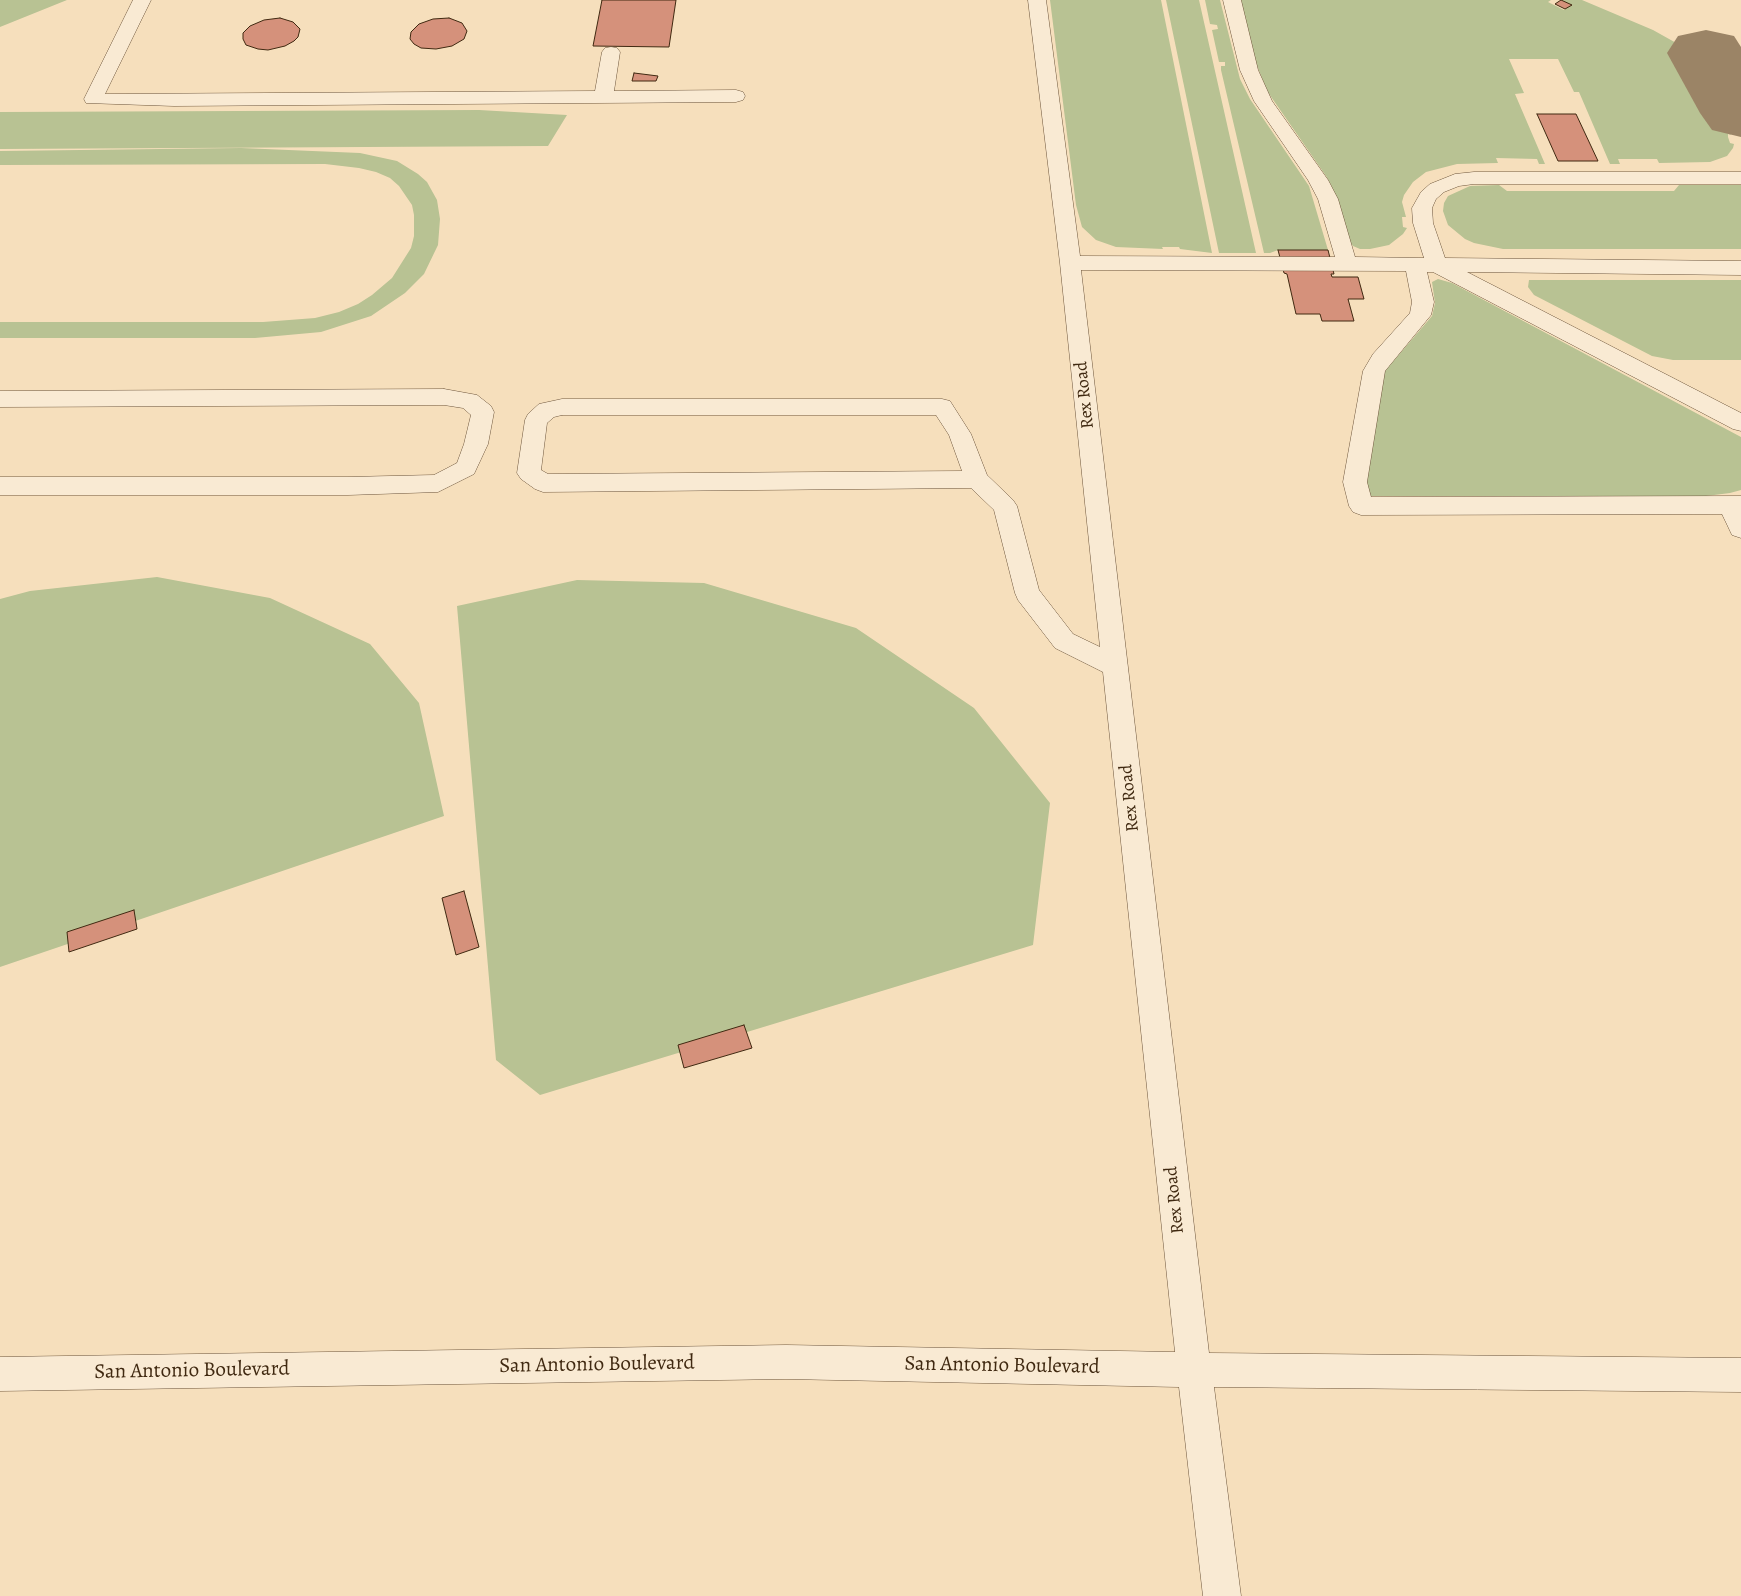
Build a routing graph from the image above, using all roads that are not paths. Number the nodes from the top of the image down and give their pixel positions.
1 (142, 0) edge
2 (1037, 0) edge
3 (1232, 0) edge
4 (612, 52) dead end
5 (604, 96) junction
6 (736, 96) dead end
7 (1741, 178) edge
8 (1070, 263) junction
9 (1347, 264) junction
10 (1426, 265) junction
11 (1741, 268) edge
12 (0, 399) edge
13 (1741, 423) edge
14 (977, 479) junction
15 (0, 486) edge
16 (1736, 505) edge
17 (1741, 529) edge
18 (1115, 666) junction
19 (1194, 1370) junction
20 (0, 1374) edge
21 (1741, 1375) edge
22 (1222, 1596) edge

1 - 5 street
2 - 8 street, Rex Road
3 - 9 street
4 - 5 street
5 - 6 street
7 - 10 street
8 - 9 street
8 - 18 street, Rex Road
9 - 10 street
10 - 11 street
10 - 13 street
10 - 16 street
12 - 15 street
14 - 14 street
14 - 18 street
16 - 17 street
18 - 19 street, Rex Road
19 - 20 street, San Antonio Boulevard
19 - 21 street, San Antonio Boulevard
19 - 22 street, Rex Road

